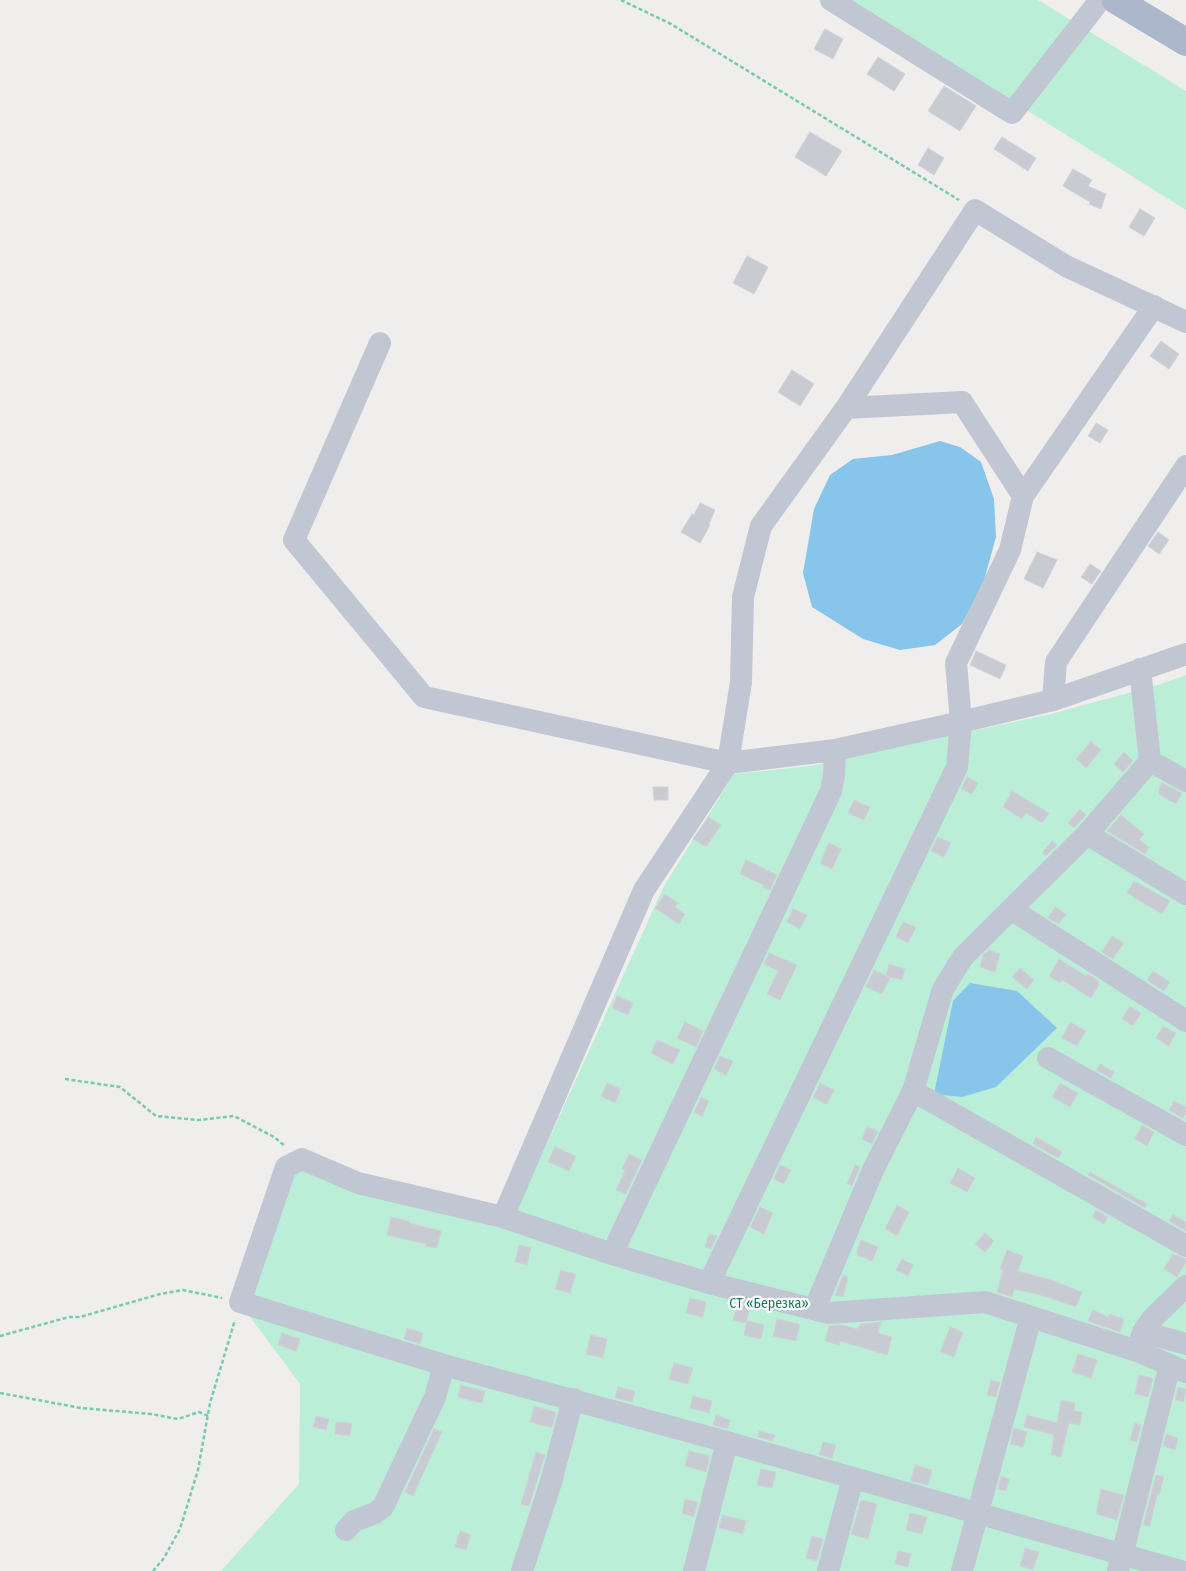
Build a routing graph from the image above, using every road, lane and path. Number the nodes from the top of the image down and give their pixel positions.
1 (621, 0) edge
2 (831, 0) edge
3 (1100, 0) edge
4 (1124, 2) edge
5 (1186, 42) edge
6 (975, 210) junction
7 (1154, 306) junction
8 (1186, 322) edge
9 (380, 343) dead end
10 (846, 408) junction
11 (1186, 466) edge
12 (1023, 496) junction
13 (1186, 654) edge
14 (1140, 668) junction
15 (1053, 700) junction
16 (961, 722) junction
17 (835, 750) junction
18 (1150, 761) junction
19 (728, 763) junction
20 (1186, 781) edge
21 (1087, 834) junction
22 (1186, 894) edge
23 (1012, 910) junction
24 (1186, 1021) edge
25 (1048, 1058) dead end
26 (65, 1079) dead end
27 (913, 1091) junction
28 (1186, 1134) edge
29 (302, 1159) junction
30 (503, 1217) junction
31 (1186, 1246) edge
32 (612, 1254) junction
33 (710, 1283) junction
34 (1186, 1286) edge
35 (240, 1302) junction
36 (815, 1308) junction
37 (1031, 1317) junction
38 (0, 1336) edge
39 (1140, 1341) junction
40 (1186, 1344) edge
41 (444, 1365) junction
42 (1178, 1369) edge
43 (0, 1393) edge
44 (573, 1399) junction
45 (208, 1416) junction
46 (727, 1442) junction
47 (853, 1478) junction
48 (978, 1513) junction
49 (346, 1530) dead end
50 (1120, 1563) edge
51 (154, 1571) edge
52 (522, 1571) edge
53 (694, 1571) edge
54 (828, 1571) edge
55 (962, 1571) edge
56 (1181, 1571) edge

1 - 6 path
2 - 3 street
4 - 5 main road
6 - 7 street
6 - 10 street
7 - 8 street
7 - 12 street
9 - 19 street
10 - 12 street
10 - 19 street
11 - 15 street
12 - 16 street
13 - 14 street
14 - 15 street
14 - 18 street
15 - 16 street
16 - 17 street
16 - 33 street
17 - 19 street
17 - 32 street
18 - 20 street
18 - 21 street
19 - 30 street
21 - 22 street
21 - 23 street
23 - 24 street
23 - 27 street
25 - 28 street
26 - 29 path
27 - 31 street
27 - 36 street
29 - 30 street
29 - 35 street
30 - 32 street
32 - 33 street
33 - 36 street
34 - 39 street
35 - 38 path
35 - 41 street
35 - 45 path
36 - 37 street
37 - 39 street
37 - 48 street
39 - 40 street
39 - 42 street
41 - 44 street
41 - 49 street
42 - 50 street
43 - 45 path
44 - 46 street
44 - 52 street
45 - 51 path
46 - 47 street
46 - 53 street
47 - 48 street
47 - 54 street
48 - 50 street
48 - 55 street
50 - 56 street

